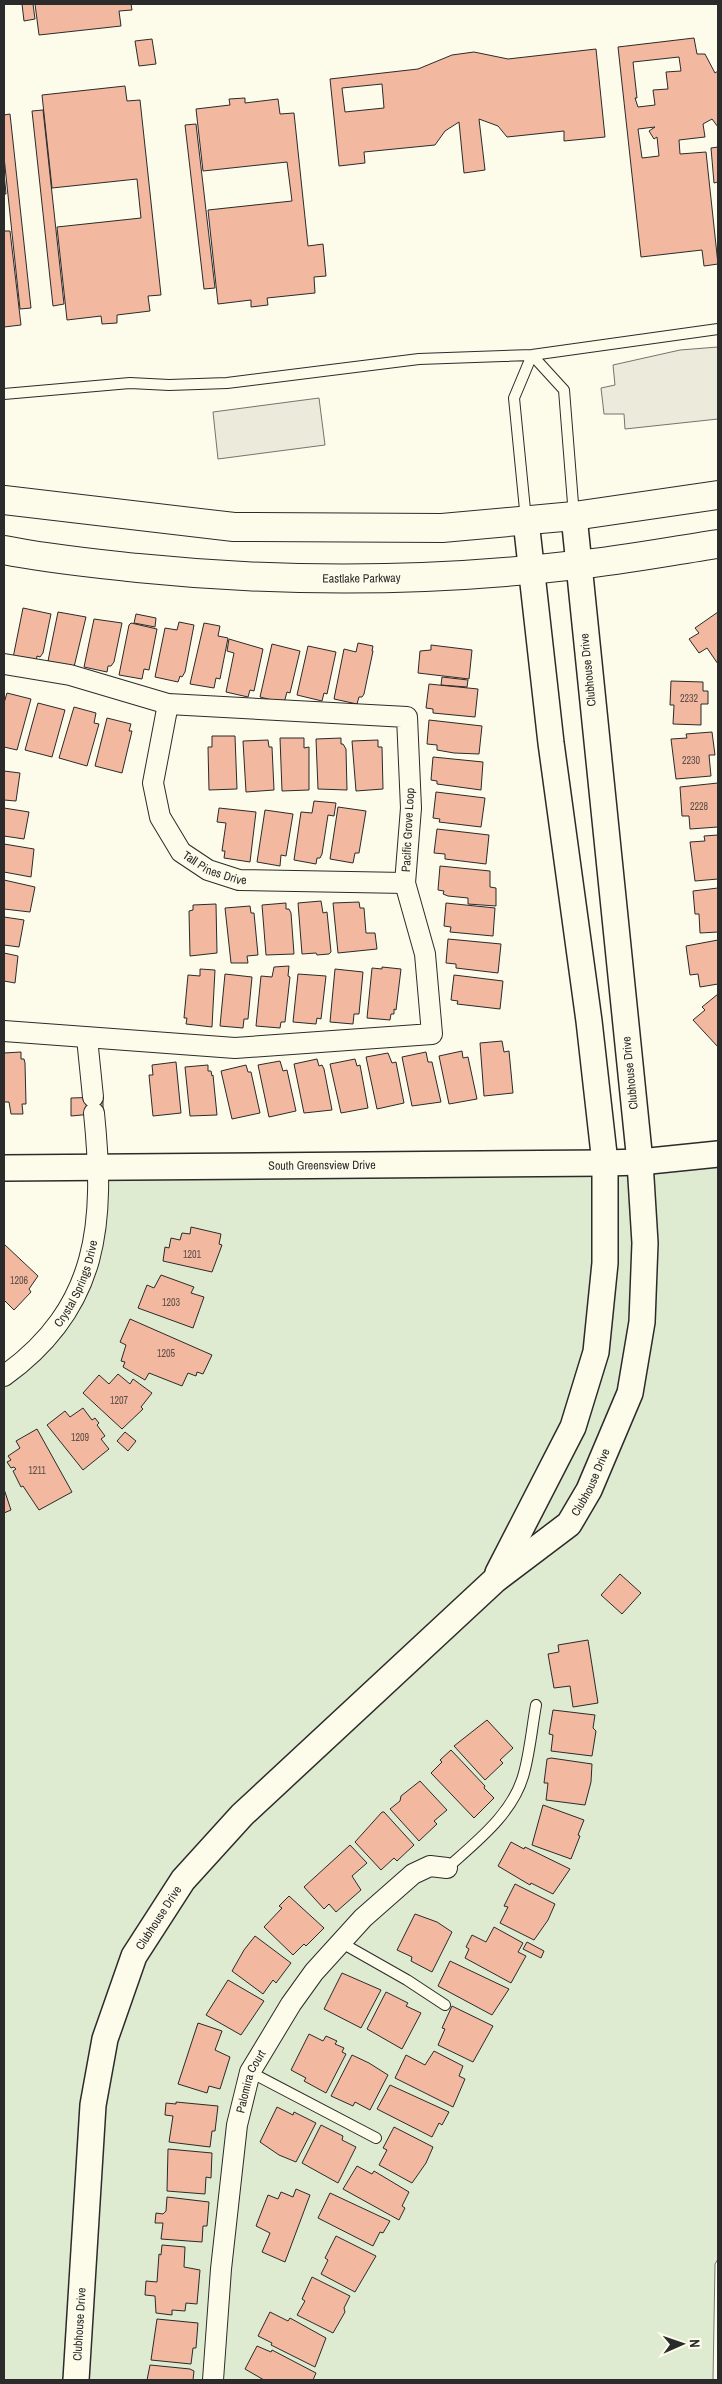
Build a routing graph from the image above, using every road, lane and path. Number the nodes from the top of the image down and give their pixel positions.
1 (718, 328) edge
2 (532, 355) junction
3 (4, 394) edge
4 (718, 495) edge
5 (4, 500) edge
6 (574, 516) junction
7 (526, 521) junction
8 (718, 544) edge
9 (4, 550) edge
10 (577, 565) junction
11 (530, 570) junction
12 (4, 664) edge
13 (168, 704) junction
14 (405, 883) junction
15 (4, 1031) edge
16 (87, 1038) junction
17 (718, 1154) edge
18 (640, 1162) junction
19 (605, 1163) junction
20 (100, 1167) junction
21 (4, 1168) edge
22 (4, 1376) edge
23 (494, 1580) junction
24 (536, 1705) dead end
25 (447, 1868) joint
26 (340, 1942) junction
27 (445, 2006) dead end
28 (250, 2072) junction
29 (376, 2138) dead end
30 (76, 2380) edge
31 (213, 2380) edge

1 - 2 lane
2 - 3 lane
2 - 6 lane
2 - 7 lane
4 - 6 main road
5 - 7 main road
6 - 7 main road
6 - 10 street, Clubhouse Drive
7 - 11 street, Clubhouse Drive
8 - 10 main road, Eastlake Parkway
9 - 11 main road, Eastlake Parkway
10 - 11 main road, Eastlake Parkway
10 - 18 street, Clubhouse Drive
11 - 19 street, Clubhouse Drive
12 - 13 street, Pacific Grove Loop
13 - 14 street, Tall Pines Drive
13 - 14 street, Pacific Grove Loop
14 - 16 street, Pacific Grove Loop
15 - 16 street, Pacific Grove Loop
16 - 20 street
17 - 18 street, South Greensview Drive
18 - 19 street, South Greensview Drive
18 - 23 street, Clubhouse Drive
19 - 20 street, South Greensview Drive
19 - 23 street, Clubhouse Drive
20 - 21 street, South Greensview Drive
20 - 22 street, Crystal Springs Drive
23 - 30 street, Clubhouse Drive
24 - 25 lane
25 - 26 street, Palomira Court
26 - 27 lane
26 - 28 street, Palomira Court
28 - 29 lane
28 - 31 street, Palomira Court

